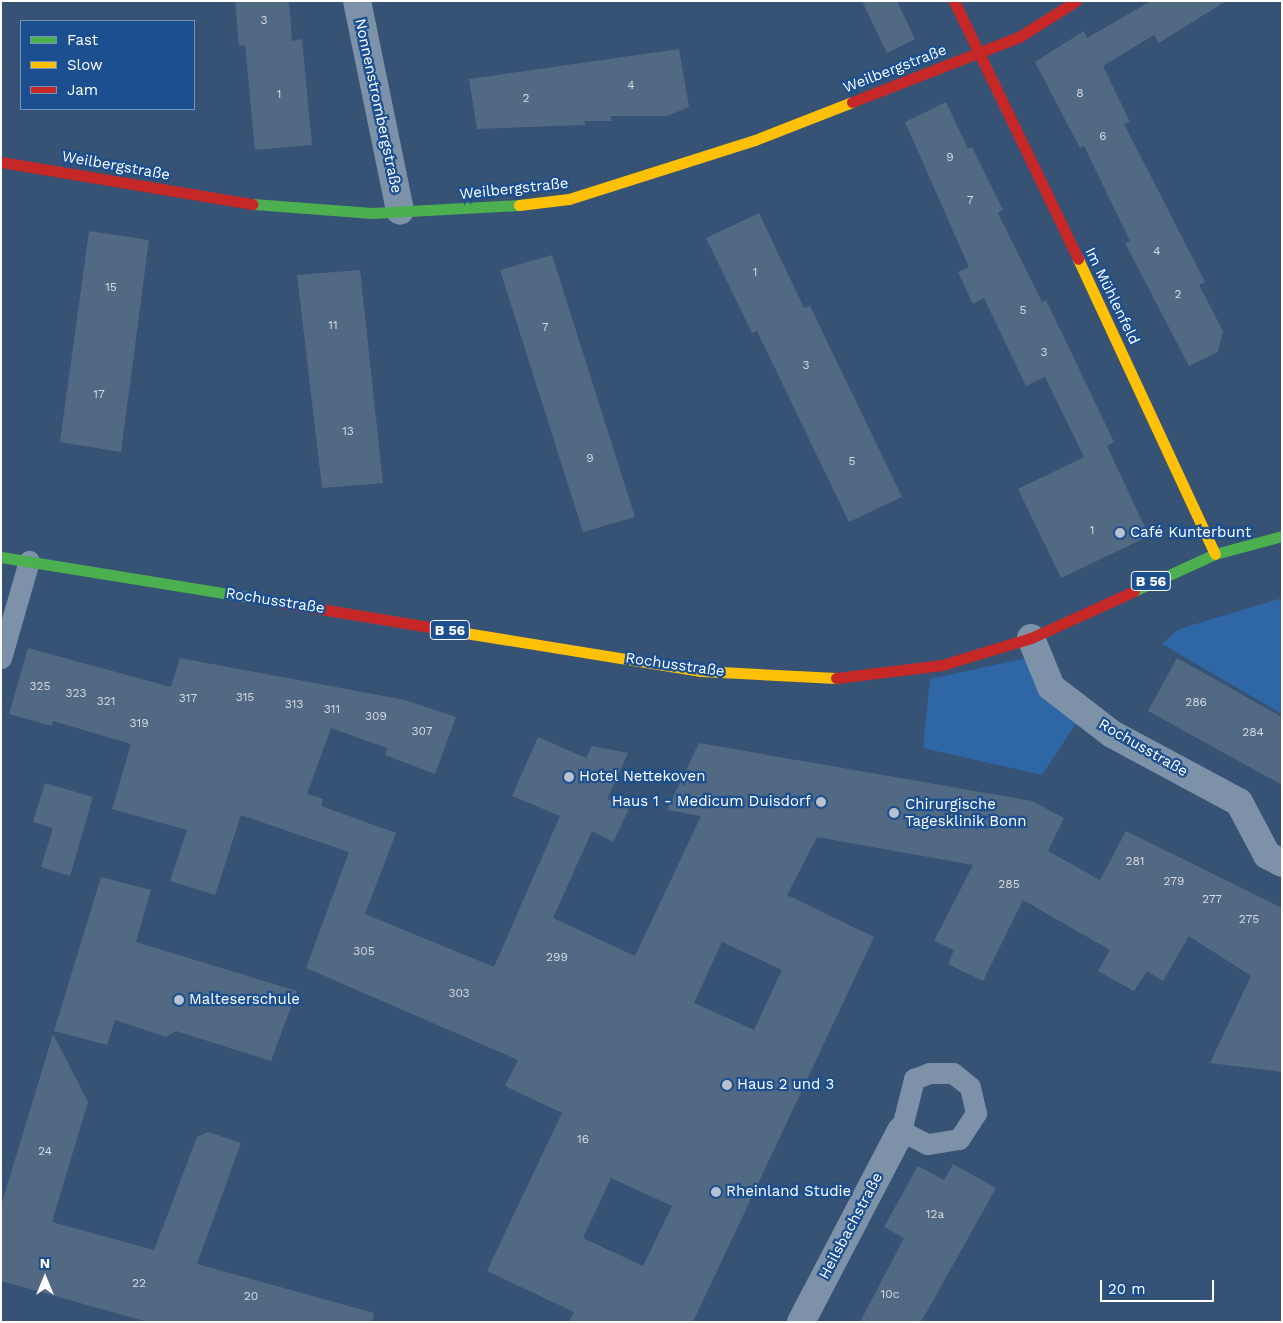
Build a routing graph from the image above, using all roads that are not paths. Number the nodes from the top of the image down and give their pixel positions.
1 (357, 1) edge
2 (954, 1) edge
3 (1076, 1) edge
4 (978, 53) junction
5 (1, 162) edge
6 (400, 211) junction
7 (1282, 536) edge
8 (1216, 554) junction
9 (1, 557) edge
10 (29, 561) junction
11 (1031, 638) junction
12 (1, 658) edge
13 (1282, 863) edge
14 (901, 1131) dead end
15 (801, 1322) edge

1 - 6 street, Nonnenstrombergstraße
2 - 4 street, Im Mühlenfeld
3 - 4 street
4 - 6 street, Weilbergstraße
4 - 8 street, Im Mühlenfeld
5 - 6 street, Weilbergstraße
7 - 8 street, B 56
8 - 11 street, B 56
9 - 10 street, Rochusstraße / B 56
10 - 11 street, Rochusstraße / B 56
10 - 12 lane
11 - 13 street, Rochusstraße
14 - 15 street, Heilsbachstraße

